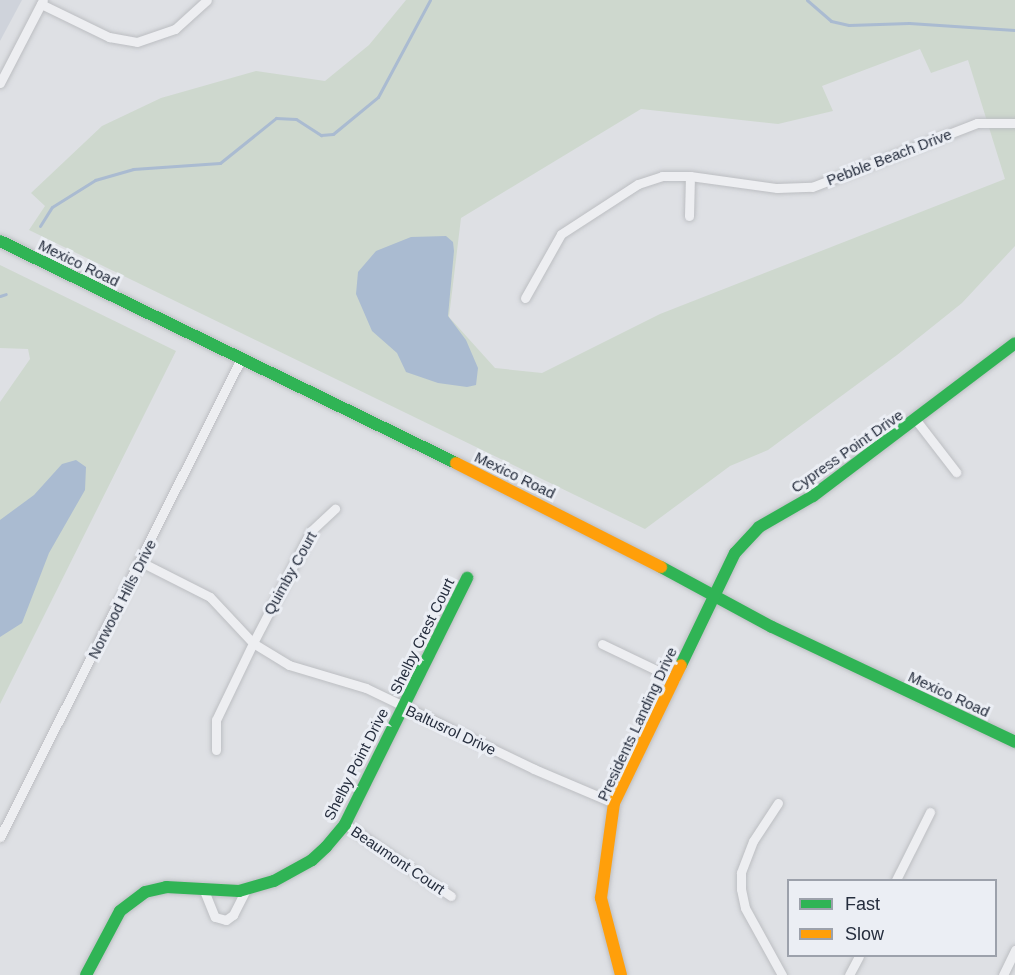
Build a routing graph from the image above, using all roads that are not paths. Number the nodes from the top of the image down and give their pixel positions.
1 (207, 0) edge
2 (42, 2) edge
3 (0, 83) edge
4 (1015, 123) edge
5 (690, 176) junction
6 (689, 216) dead end
7 (0, 241) edge
8 (525, 298) dead end
9 (1015, 343) edge
10 (241, 359) junction
11 (916, 420) junction
12 (956, 472) dead end
13 (335, 509) dead end
14 (141, 562) junction
15 (467, 578) dead end
16 (715, 597) junction
17 (253, 643) junction
18 (602, 644) dead end
19 (675, 679) junction
20 (403, 708) junction
21 (1015, 742) edge
22 (216, 750) dead end
23 (614, 803) junction
24 (778, 803) dead end
25 (930, 812) dead end
26 (345, 824) junction
27 (0, 837) edge
28 (896, 879) edge
29 (203, 888) junction
30 (246, 889) junction
31 (451, 896) dead end
32 (1015, 950) edge
33 (858, 957) edge
34 (618, 974) edge
35 (86, 975) edge
36 (782, 975) edge
37 (849, 975) edge
38 (1003, 975) edge

1 - 2 street
2 - 3 street
4 - 5 street, Pebble Beach Drive
5 - 6 street
5 - 8 street, Pebble Beach Drive
7 - 10 street, Mexico Road
9 - 11 street, Cypress Point Drive
10 - 14 street, Norwood Hills Drive
10 - 16 street, Mexico Road
11 - 12 street
11 - 16 street, Cypress Point Drive
13 - 17 street, Quimby Court
14 - 17 street, Baltusrol Drive
14 - 27 street, Norwood Hills Drive
15 - 20 street, Shelby Crest Court
16 - 19 street, Presidents Landing Drive
16 - 21 street, Mexico Road
17 - 20 street, Baltusrol Drive
17 - 22 street, Quimby Court
18 - 19 street
19 - 23 street, Presidents Landing Drive
20 - 23 street, Baltusrol Drive
20 - 26 street, Shelby Point Drive
23 - 34 street, Presidents Landing Drive
24 - 36 street
25 - 28 street
26 - 30 street, Shelby Point Drive
26 - 31 street, Beaumont Court
29 - 30 street, Shelby Point Drive
29 - 30 street
29 - 35 street, Shelby Point Drive
32 - 38 street
33 - 37 street

